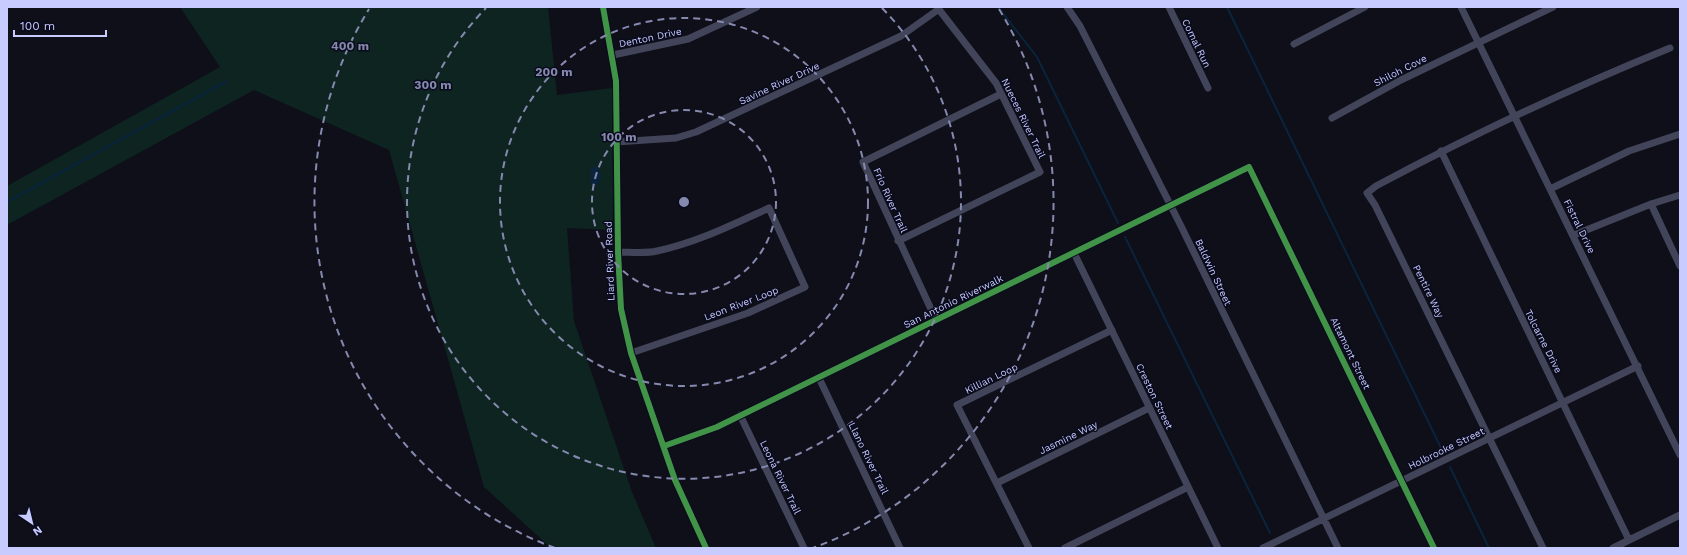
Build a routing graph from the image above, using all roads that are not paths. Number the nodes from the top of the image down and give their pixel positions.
1 (603, 7) edge
2 (758, 7) edge
3 (1067, 7) edge
4 (1169, 7) edge
5 (1365, 7) edge
6 (1461, 7) edge
7 (1553, 7) edge
8 (938, 8) edge
9 (1478, 42) junction
10 (1294, 44) dead end
11 (1670, 48) dead end
12 (613, 55) junction
13 (1208, 88) dead end
14 (1002, 94) junction
15 (1514, 116) junction
16 (1332, 118) dead end
17 (1680, 134) edge
18 (616, 142) junction
19 (1441, 151) junction
20 (1249, 167) joint
21 (1550, 189) junction
22 (1680, 196) edge
23 (1651, 204) junction
24 (1171, 206) junction
25 (1574, 235) junction
26 (898, 241) junction
27 (618, 252) junction
28 (1074, 253) junction
29 (1680, 266) edge
30 (936, 320) junction
31 (1112, 330) junction
32 (631, 353) junction
33 (1638, 366) junction
34 (819, 378) junction
35 (1564, 402) junction
36 (1149, 408) junction
37 (740, 415) junction
38 (1490, 438) junction
39 (664, 446) junction
40 (1680, 455) edge
41 (1402, 481) junction
42 (997, 483) junction
43 (1188, 487) junction
44 (1680, 515) edge
45 (1323, 519) junction
46 (1629, 540) junction
47 (706, 548) edge
48 (804, 548) edge
49 (900, 548) edge
50 (1029, 548) edge
51 (1064, 548) edge
52 (1218, 548) edge
53 (1263, 548) edge
54 (1338, 548) edge
55 (1434, 548) edge
56 (1543, 548) edge
57 (1613, 548) edge

1 - 12 street, Liard River Road
2 - 12 street, Denton Drive
3 - 24 street, Baldwin Street
4 - 13 street, Comal Run
5 - 10 street
6 - 9 street, Fistral Drive
7 - 9 street, Shiloh Cove
8 - 14 street, Nueces River Trail
8 - 18 street, Savine River Drive
9 - 15 street, Fistral Drive
9 - 16 street, Shiloh Cove
11 - 15 street, Pentire Way
12 - 18 street, Liard River Road
14 - 26 street, Frio River Trail
14 - 26 street, Nueces River Trail
15 - 19 street, Pentire Way
15 - 21 street, Fistral Drive
17 - 21 street
18 - 27 street, Liard River Road
19 - 35 street, Tolcarne Drive
19 - 38 street, Pentire Way
20 - 24 street, San Antonio Riverwalk
20 - 41 street, Altamont Street
21 - 25 street, Fistral Drive
22 - 23 street
23 - 25 street
23 - 29 street
24 - 28 street, San Antonio Riverwalk
24 - 45 street, Baldwin Street
25 - 33 street, Fistral Drive
26 - 30 street, Frio River Trail
27 - 32 street, Liard River Road
27 - 32 street, Leon River Loop
28 - 30 street, San Antonio Riverwalk
28 - 31 street, Creston Street
30 - 34 street, San Antonio Riverwalk
31 - 36 street, Creston Street
31 - 42 street, Killian Loop
32 - 39 street, Liard River Road
33 - 35 street, Holbrooke Street
33 - 40 street, Fistral Drive
34 - 37 street, San Antonio Riverwalk
34 - 49 street, Llano River Trail
35 - 38 street, Holbrooke Street
35 - 46 street, Tolcarne Drive
36 - 42 street, Jasmine Way
36 - 43 street, Creston Street
37 - 39 street, San Antonio Riverwalk
37 - 48 street, Leona River Trail
38 - 41 street, Holbrooke Street
38 - 56 street, Pentire Way
39 - 47 street, Liard River Road
41 - 45 street, Holbrooke Street
41 - 55 street, Altamont Street
42 - 50 street, Killian Loop
43 - 51 street
43 - 52 street, Creston Street
44 - 46 street
45 - 53 street, Holbrooke Street
45 - 54 street, Baldwin Street
46 - 57 street

